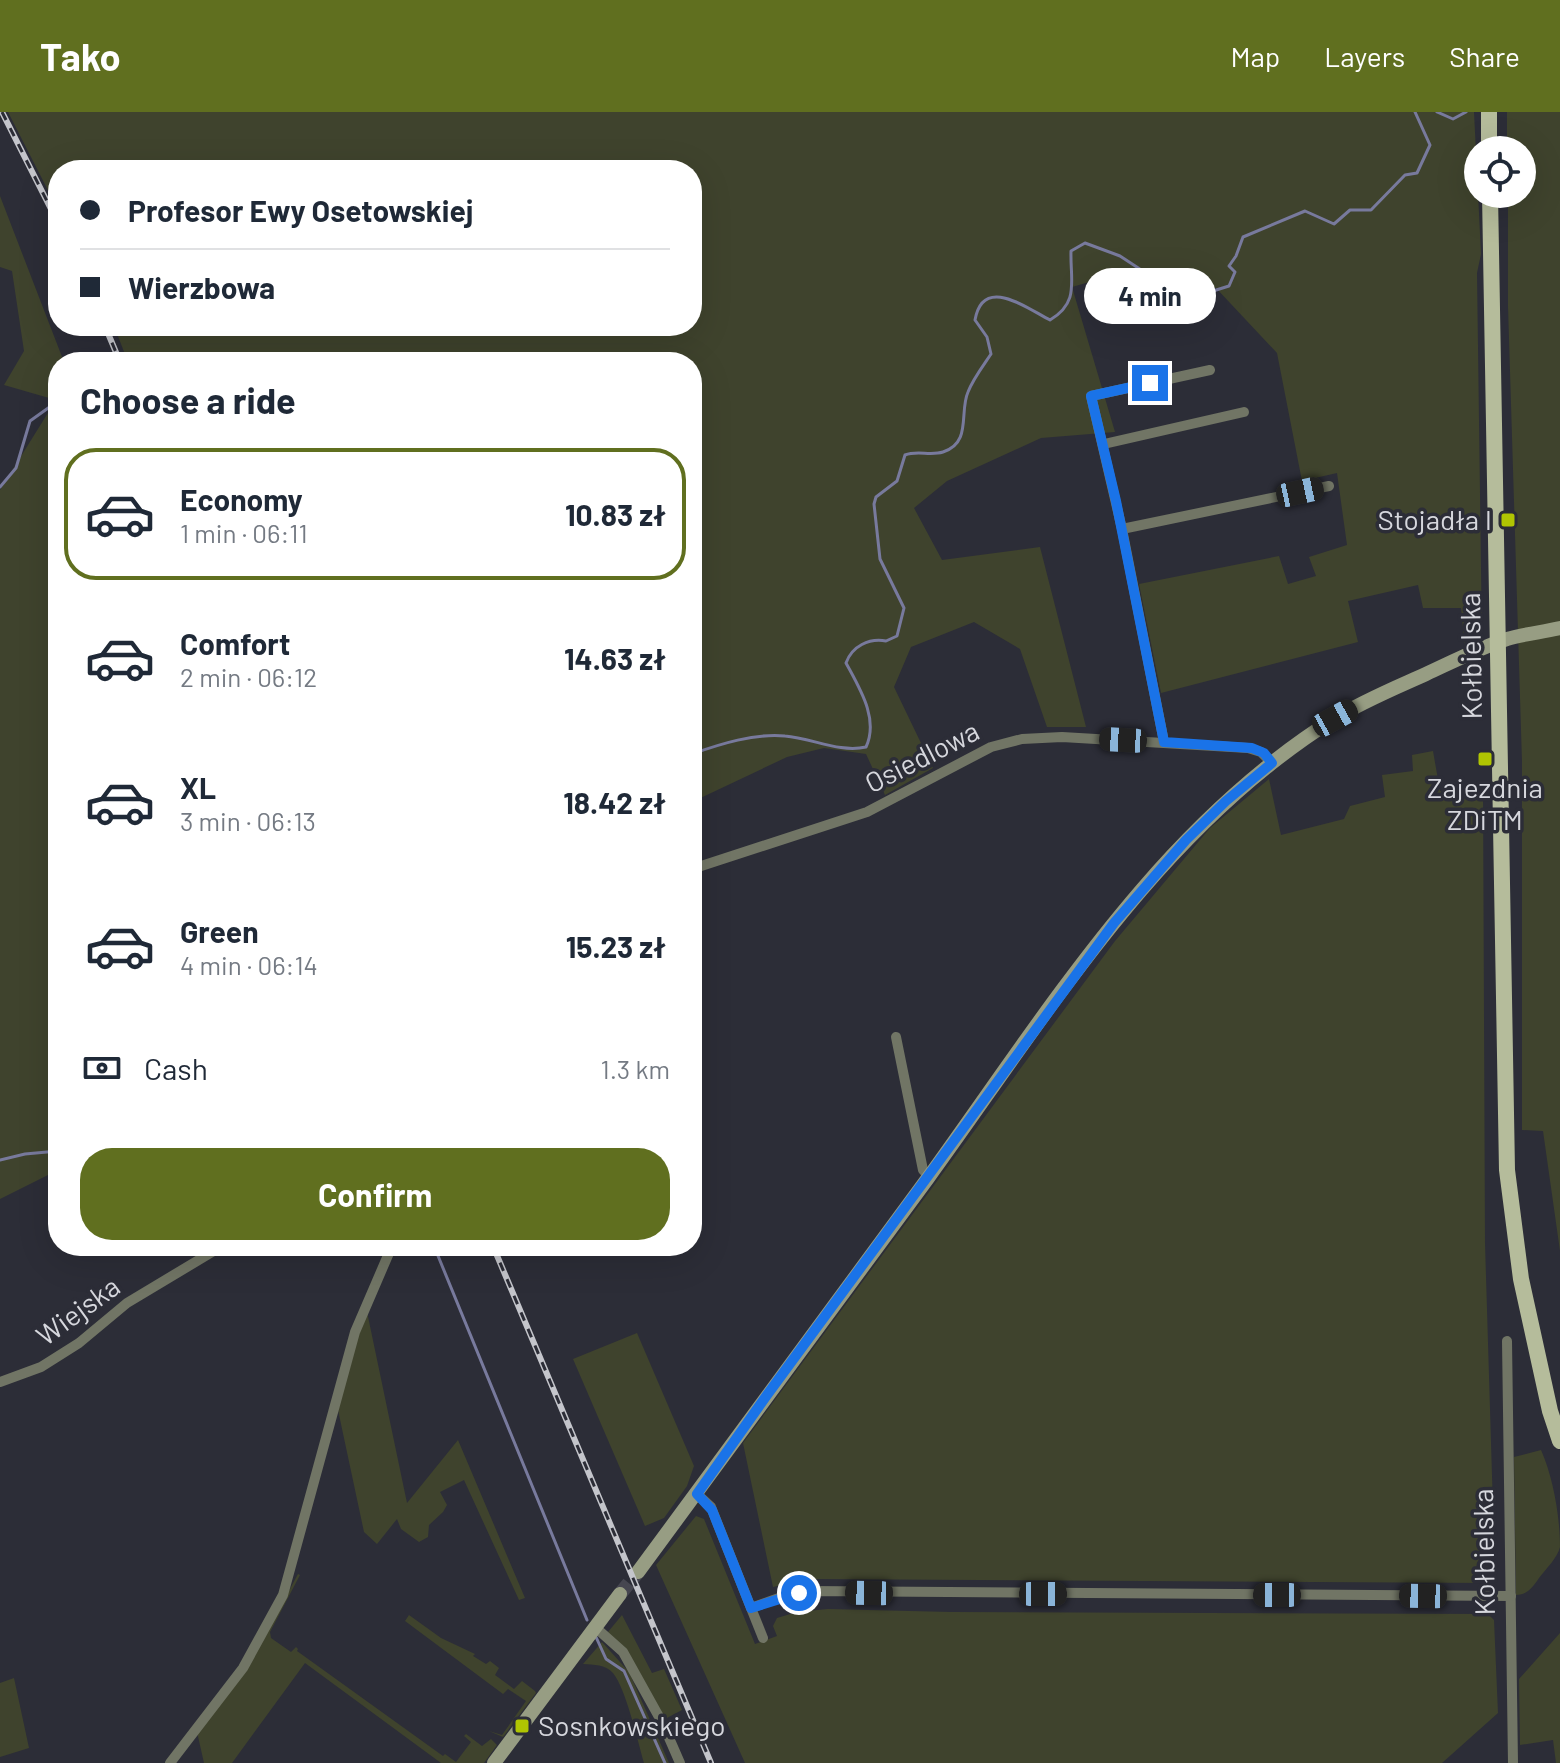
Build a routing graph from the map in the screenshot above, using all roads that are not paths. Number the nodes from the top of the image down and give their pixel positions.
1 (1489, 114) edge
2 (1489, 136) edge
3 (1490, 208) edge
4 (1210, 370) dead end
5 (1244, 412) dead end
6 (1104, 444) junction
7 (1329, 486) dead end
8 (1122, 529) junction
9 (1560, 628) edge
10 (1497, 643) junction
11 (1164, 742) junction
12 (1272, 763) junction
13 (702, 866) edge
14 (896, 1037) dead end
15 (929, 1176) junction
16 (205, 1256) edge
17 (388, 1256) edge
18 (1507, 1341) dead end
19 (1538, 1355) junction
20 (0, 1382) edge
21 (1560, 1411) edge
22 (1560, 1441) edge
23 (697, 1494) junction
24 (638, 1572) tunnel mouth
25 (620, 1594) tunnel mouth
26 (1511, 1596) junction
27 (751, 1608) junction
28 (595, 1627) junction
29 (763, 1638) dead end
30 (170, 1763) edge
31 (494, 1763) edge
32 (680, 1763) edge
33 (1513, 1763) edge

1 - 2 main road
3 - 10 main road, Kołbielska
4 - 6 street
5 - 6 street
6 - 8 street
7 - 8 street
8 - 11 street
9 - 10 street
10 - 12 street
10 - 19 main road, Kołbielska
11 - 12 street, Osiedlowa
11 - 13 street, Osiedlowa
12 - 15 street
14 - 15 street
15 - 23 street
16 - 20 street, Wiejska
17 - 30 street
18 - 26 street, Kołbielska
19 - 21 main road
19 - 22 main road
23 - 24 street
23 - 27 street
25 - 28 street
26 - 27 street
26 - 33 street, Kołbielska
27 - 29 street
28 - 31 street
28 - 32 street

